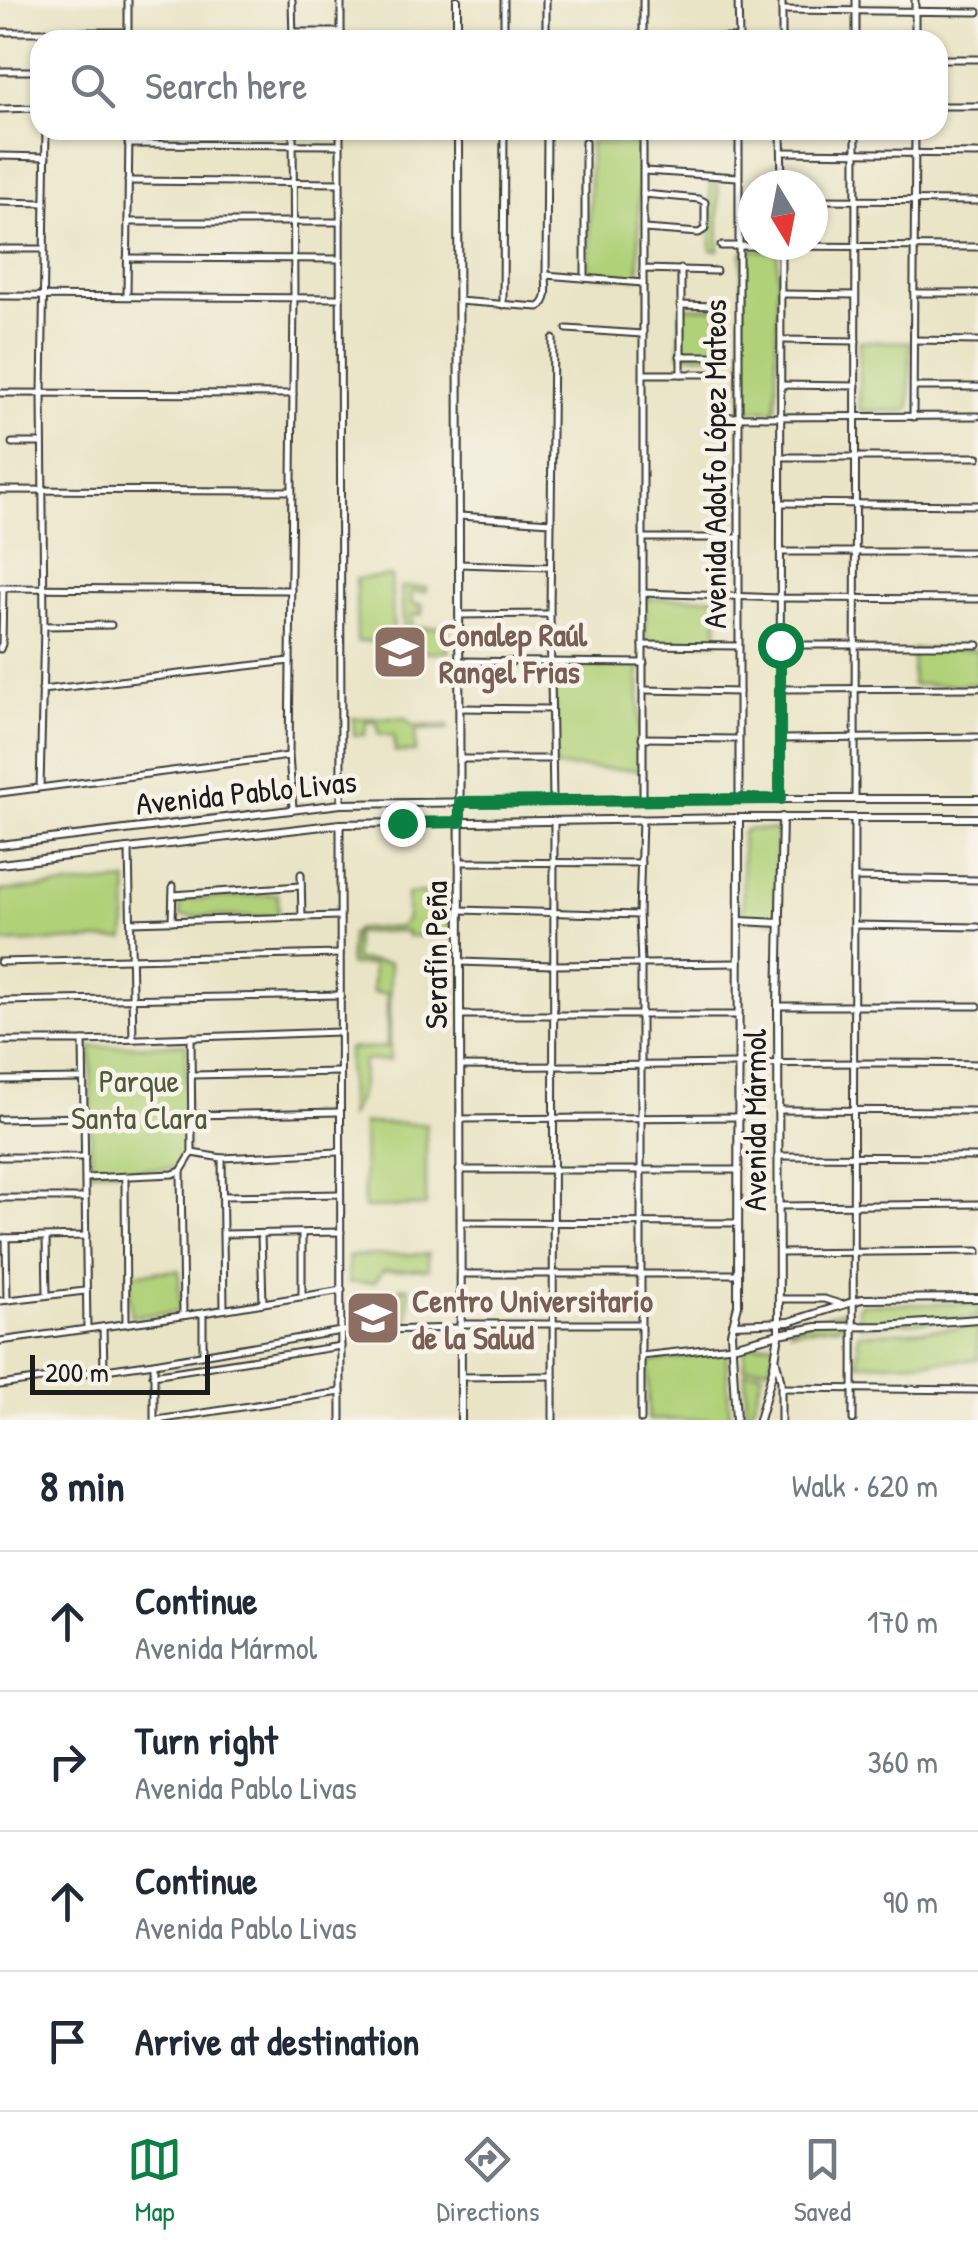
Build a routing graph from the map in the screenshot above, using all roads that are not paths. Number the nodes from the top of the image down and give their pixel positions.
1 (128, 0) edge
2 (292, 0) edge
3 (340, 0) edge
4 (456, 0) edge
5 (504, 0) edge
6 (546, 0) edge
7 (643, 0) edge
8 (738, 0) edge
9 (782, 0) edge
10 (856, 0) edge
11 (915, 0) edge
12 (782, 10) junction
13 (856, 11) junction
14 (915, 12) junction
15 (978, 12) edge
16 (128, 30) edge
17 (293, 30) edge
18 (341, 30) edge
19 (457, 30) edge
20 (504, 30) edge
21 (546, 30) edge
22 (643, 30) edge
23 (739, 30) edge
24 (782, 30) edge
25 (856, 30) edge
26 (915, 30) edge
27 (0, 32) edge
28 (30, 32) edge
29 (948, 59) edge
30 (978, 59) edge
31 (0, 71) edge
32 (30, 71) edge
33 (948, 106) edge
34 (978, 106) edge
35 (30, 108) edge
36 (0, 109) edge
37 (46, 140) edge
38 (128, 140) edge
39 (292, 140) edge
40 (340, 140) edge
41 (458, 140) edge
42 (504, 140) edge
43 (546, 140) edge
44 (644, 140) edge
45 (739, 140) edge
46 (782, 140) edge
47 (856, 140) edge
48 (915, 140) edge
49 (584, 142) dead end
50 (128, 144) junction
51 (292, 144) junction
52 (340, 146) junction
53 (782, 152) junction
54 (856, 153) junction
55 (914, 154) junction
56 (978, 154) edge
57 (0, 156) edge
58 (46, 157) junction
59 (644, 170) junction
60 (738, 170) edge
61 (782, 170) edge
62 (738, 177) edge
63 (128, 182) junction
64 (292, 182) junction
65 (339, 183) junction
66 (644, 194) junction
67 (828, 200) edge
68 (856, 200) junction
69 (978, 200) edge
70 (915, 201) junction
71 (0, 202) edge
72 (45, 203) junction
73 (292, 221) junction
74 (128, 222) junction
75 (340, 222) junction
76 (644, 229) junction
77 (721, 246) dead end
78 (738, 246) edge
79 (828, 246) edge
80 (856, 247) junction
81 (915, 247) junction
82 (978, 247) edge
83 (0, 250) edge
84 (43, 250) junction
85 (128, 258) junction
86 (294, 259) junction
87 (339, 259) junction
88 (738, 260) edge
89 (782, 260) edge
90 (643, 269) junction
91 (681, 270) junction
92 (716, 271) dead end
93 (546, 274) junction
94 (585, 278) junction
95 (643, 283) junction
96 (914, 293) junction
97 (782, 294) junction
98 (978, 294) edge
99 (855, 295) junction
100 (0, 296) edge
101 (44, 296) junction
102 (127, 296) junction
103 (294, 296) junction
104 (339, 298) junction
105 (458, 302) junction
106 (503, 305) junction
107 (680, 306) junction
108 (718, 306) dead end
109 (567, 329) dead end
110 (642, 334) junction
111 (553, 339) dead end
112 (782, 340) junction
113 (914, 340) junction
114 (856, 341) junction
115 (978, 341) edge
116 (680, 356) junction
117 (716, 356) dead end
118 (643, 374) junction
119 (681, 374) junction
120 (711, 374) dead end
121 (781, 385) junction
122 (856, 386) junction
123 (914, 386) junction
124 (978, 387) edge
125 (0, 392) edge
126 (42, 393) junction
127 (293, 394) junction
128 (738, 416) junction
129 (780, 416) junction
130 (912, 416) junction
131 (978, 416) edge
132 (722, 417) dead end
133 (856, 417) junction
134 (12, 443) dead end
135 (42, 443) junction
136 (978, 457) edge
137 (781, 458) junction
138 (856, 458) junction
139 (0, 490) edge
140 (43, 490) junction
141 (291, 491) junction
142 (780, 503) junction
143 (855, 504) junction
144 (978, 505) edge
145 (459, 516) junction
146 (550, 522) junction
147 (644, 538) junction
148 (739, 538) junction
149 (780, 552) junction
150 (855, 552) junction
151 (978, 552) edge
152 (459, 564) junction
153 (550, 566) junction
154 (44, 587) junction
155 (2, 588) edge
156 (291, 590) junction
157 (643, 594) junction
158 (738, 596) junction
159 (780, 598) junction
160 (856, 598) junction
161 (978, 599) edge
162 (550, 614) junction
163 (459, 615) junction
164 (111, 625) dead end
165 (44, 626) junction
166 (780, 645) junction
167 (643, 646) junction
168 (738, 646) junction
169 (978, 646) edge
170 (855, 647) junction
171 (0, 649) edge
172 (290, 661) junction
173 (460, 662) junction
174 (551, 662) junction
175 (644, 663) junction
176 (978, 688) edge
177 (781, 689) junction
178 (855, 689) junction
179 (42, 690) junction
180 (644, 690) junction
181 (738, 692) junction
182 (460, 708) junction
183 (551, 708) junction
184 (642, 738) junction
185 (855, 738) junction
186 (978, 738) edge
187 (738, 739) junction
188 (781, 739) junction
189 (290, 756) junction
190 (552, 758) junction
191 (460, 759) junction
192 (40, 788) junction
193 (0, 793) edge
194 (739, 799) junction
195 (780, 799) junction
196 (855, 799) junction
197 (978, 799) edge
198 (643, 800) junction
199 (553, 801) junction
200 (460, 802) junction
201 (341, 804) junction
202 (293, 808) junction
203 (782, 817) junction
204 (739, 818) junction
205 (854, 818) junction
206 (978, 818) edge
207 (642, 819) junction
208 (554, 821) junction
209 (460, 822) junction
210 (340, 824) junction
211 (0, 845) edge
212 (129, 850) junction
213 (460, 862) junction
214 (641, 862) junction
215 (553, 863) junction
216 (0, 864) edge
217 (301, 874) dead end
218 (854, 878) junction
219 (978, 880) edge
220 (173, 886) dead end
221 (301, 886) junction
222 (173, 895) junction
223 (460, 910) junction
224 (553, 914) junction
225 (639, 915) junction
226 (339, 916) junction
227 (302, 917) junction
228 (172, 921) junction
229 (131, 922) junction
230 (740, 922) junction
231 (780, 923) junction
232 (854, 925) junction
233 (978, 927) edge
234 (340, 954) junction
235 (131, 960) junction
236 (0, 962) edge
237 (460, 962) junction
238 (739, 963) junction
239 (641, 964) junction
240 (552, 965) junction
241 (340, 995) junction
242 (133, 998) junction
243 (0, 1001) edge
244 (854, 1005) junction
245 (778, 1006) junction
246 (978, 1006) edge
247 (642, 1014) junction
248 (460, 1015) junction
249 (553, 1015) junction
250 (739, 1015) junction
251 (339, 1032) junction
252 (191, 1036) junction
253 (132, 1038) junction
254 (0, 1041) edge
255 (84, 1041) junction
256 (780, 1062) junction
257 (855, 1062) junction
258 (978, 1064) edge
259 (461, 1066) junction
260 (739, 1066) junction
261 (553, 1067) junction
262 (640, 1067) junction
263 (339, 1072) junction
264 (191, 1074) junction
265 (84, 1078) junction
266 (0, 1080) edge
267 (779, 1110) junction
268 (854, 1110) junction
269 (978, 1111) edge
270 (339, 1112) junction
271 (192, 1115) junction
272 (84, 1117) junction
273 (739, 1117) junction
274 (0, 1118) edge
275 (460, 1119) junction
276 (554, 1119) junction
277 (641, 1119) junction
278 (339, 1152) junction
279 (192, 1153) junction
280 (778, 1156) junction
281 (854, 1157) junction
282 (978, 1157) edge
283 (0, 1158) edge
284 (85, 1158) junction
285 (222, 1158) junction
286 (459, 1170) junction
287 (553, 1170) junction
288 (641, 1170) junction
289 (738, 1170) junction
290 (181, 1171) junction
291 (125, 1176) junction
292 (86, 1178) junction
293 (340, 1194) junction
294 (223, 1196) junction
295 (0, 1198) edge
296 (85, 1198) junction
297 (978, 1204) edge
298 (779, 1206) junction
299 (854, 1206) junction
300 (459, 1222) junction
301 (554, 1222) junction
302 (738, 1223) junction
303 (640, 1224) junction
304 (341, 1232) junction
305 (223, 1234) junction
306 (261, 1234) junction
307 (302, 1234) junction
308 (86, 1236) junction
309 (3, 1238) edge
310 (46, 1238) junction
311 (779, 1252) junction
312 (978, 1252) edge
313 (853, 1253) junction
314 (460, 1274) junction
315 (554, 1274) junction
316 (738, 1274) junction
317 (640, 1275) junction
318 (85, 1290) junction
319 (342, 1290) junction
320 (47, 1294) junction
321 (302, 1296) junction
322 (978, 1298) edge
323 (779, 1299) junction
324 (4, 1300) edge
325 (854, 1300) junction
326 (263, 1303) junction
327 (840, 1304) junction
328 (224, 1309) junction
329 (203, 1313) junction
330 (183, 1316) junction
331 (978, 1319) edge
332 (554, 1323) junction
333 (126, 1324) junction
334 (640, 1324) junction
335 (733, 1324) junction
336 (779, 1324) junction
337 (103, 1326) junction
338 (460, 1326) junction
339 (87, 1328) junction
340 (854, 1328) junction
341 (341, 1331) junction
342 (779, 1334) junction
343 (0, 1340) edge
344 (341, 1346) junction
345 (732, 1346) junction
346 (204, 1353) junction
347 (641, 1356) junction
348 (776, 1357) junction
349 (154, 1363) junction
350 (104, 1370) junction
351 (153, 1375) junction
352 (554, 1376) junction
353 (460, 1377) junction
354 (0, 1385) edge
355 (782, 1388) junction
356 (853, 1389) junction
357 (978, 1390) edge
358 (340, 1392) junction
359 (155, 1420) edge
360 (341, 1420) edge
361 (460, 1420) edge
362 (553, 1420) edge
363 (642, 1420) edge
364 (736, 1420) edge
365 (758, 1420) edge
366 (781, 1420) edge
367 (852, 1420) edge

1 - 16 street
2 - 17 street
3 - 18 street
4 - 19 main road
5 - 20 street
6 - 21 street
7 - 22 street
8 - 23 street
9 - 12 street
10 - 13 street
11 - 14 street
12 - 13 street
12 - 24 street
13 - 14 street
13 - 25 street
14 - 15 street
14 - 26 street
27 - 28 street
29 - 30 street
31 - 32 street
33 - 34 street
35 - 36 street
37 - 58 street
38 - 50 street
39 - 51 street
40 - 52 street
41 - 105 main road, Serafín Peña
42 - 106 street
43 - 93 street
44 - 59 street
45 - 60 street, Avenida Adolfo López Mateos
46 - 53 street
47 - 54 street
48 - 55 street
49 - 94 street
50 - 51 street
50 - 63 street
51 - 52 street
51 - 64 street
52 - 65 street
53 - 54 street
53 - 61 street
54 - 55 street
54 - 68 street
55 - 56 street
55 - 70 street
57 - 58 street
58 - 72 street
59 - 62 street
59 - 66 street
63 - 64 street
63 - 74 street
64 - 65 street
64 - 73 street
65 - 75 street
66 - 76 street
66 - 76 street
67 - 68 street
68 - 70 street
68 - 80 street
69 - 70 street
70 - 81 street
71 - 72 street
72 - 84 street
73 - 74 street
73 - 75 street
73 - 86 street
74 - 85 street
75 - 87 street
76 - 90 street
77 - 78 street
79 - 80 street
80 - 81 street
80 - 99 street
81 - 82 street
81 - 96 street
83 - 84 street
84 - 101 street
85 - 86 street
85 - 102 street
86 - 87 street
86 - 103 street
87 - 104 street
88 - 128 street, Avenida Adolfo López Mateos
89 - 97 street
90 - 91 street
90 - 95 street
91 - 92 street
91 - 107 street
93 - 94 street
93 - 106 street
94 - 95 street
95 - 110 street
96 - 98 street
96 - 113 street
97 - 99 street
97 - 112 street
99 - 114 street
100 - 101 street
101 - 102 street
101 - 126 street
102 - 103 street
103 - 104 street
103 - 127 street
104 - 201 street
105 - 106 street
105 - 145 main road, Serafín Peña
107 - 108 street
107 - 116 street
109 - 110 street
110 - 118 street
111 - 146 street
112 - 114 street
112 - 121 street
113 - 115 street
113 - 123 street
114 - 122 street
116 - 117 street
116 - 119 street
118 - 119 street
118 - 147 street
119 - 120 street
121 - 122 street
121 - 129 street
122 - 133 street
123 - 124 street
123 - 130 street
125 - 126 street
126 - 127 street
126 - 135 street
127 - 141 street
128 - 129 street
128 - 132 street
128 - 148 street, Avenida Adolfo López Mateos
129 - 133 street
129 - 137 street
130 - 131 street
130 - 133 street
133 - 138 street
134 - 135 street
135 - 140 street
136 - 138 street
137 - 138 street
137 - 142 street
138 - 143 street
139 - 140 street
140 - 141 street
140 - 154 street
141 - 156 street
142 - 143 street
142 - 149 street
143 - 144 street
143 - 150 street
145 - 146 street
145 - 152 main road, Serafín Peña
146 - 153 street
147 - 148 street
147 - 157 street
148 - 158 street, Avenida Adolfo López Mateos
149 - 150 street
149 - 159 street
150 - 151 street
150 - 160 street
152 - 153 street
152 - 163 main road, Serafín Peña
153 - 162 street
154 - 155 street
154 - 156 street
154 - 165 street
155 - 171 street
156 - 172 street
157 - 158 street
157 - 167 street
158 - 159 street
158 - 168 street, Avenida Adolfo López Mateos
159 - 160 street
159 - 166 street
160 - 161 street
160 - 170 street
162 - 163 street
162 - 174 street
163 - 173 main road, Serafín Peña
164 - 165 street
165 - 179 street
166 - 170 street
166 - 177 street
167 - 168 street
167 - 175 street
168 - 181 street, Avenida Adolfo López Mateos
169 - 170 street
170 - 178 street
172 - 179 street
172 - 189 street
173 - 174 street
173 - 182 main road, Serafín Peña
174 - 175 street
174 - 183 street
175 - 180 street
176 - 178 street
177 - 178 street
177 - 188 street
178 - 185 street
179 - 192 street
180 - 181 street
180 - 184 street
181 - 187 street, Avenida Adolfo López Mateos
182 - 183 street
182 - 191 main road, Serafín Peña
183 - 190 street
184 - 187 street
184 - 198 street
185 - 186 street
185 - 188 street
185 - 196 street
187 - 194 street, Avenida Adolfo López Mateos
188 - 195 street
189 - 192 street
189 - 202 street
190 - 191 street
190 - 199 street
191 - 200 main road, Serafín Peña
192 - 193 street
194 - 195 main road, Avenida Pablo Livas
194 - 198 main road, Avenida Pablo Livas
195 - 196 main road, Avenida Pablo Livas
196 - 197 main road, Avenida Pablo Livas
198 - 199 main road, Avenida Pablo Livas
199 - 200 main road, Avenida Pablo Livas
200 - 201 main road, Avenida Pablo Livas
200 - 209 main road, Serafín Peña
201 - 202 main road, Avenida Pablo Livas
202 - 211 main road, Avenida Pablo Livas
203 - 204 main road, Avenida Pablo Livas
203 - 205 main road, Avenida Pablo Livas
203 - 231 main road, Avenida Mármol
204 - 207 main road, Avenida Pablo Livas
204 - 230 main road
205 - 206 main road, Avenida Pablo Livas
205 - 218 street
207 - 208 main road, Avenida Pablo Livas
207 - 214 street
208 - 209 main road, Avenida Pablo Livas
208 - 215 street
209 - 210 main road, Avenida Pablo Livas
209 - 213 main road, Serafín Peña
210 - 212 main road, Avenida Pablo Livas
210 - 226 street
212 - 216 main road, Avenida Pablo Livas
212 - 229 street
213 - 215 street
213 - 223 main road, Serafín Peña
214 - 215 street
214 - 225 street
215 - 224 street
217 - 221 street
218 - 219 street
218 - 232 street
220 - 222 street
221 - 222 street
221 - 227 street
222 - 228 street
223 - 224 street
223 - 237 main road, Serafín Peña
224 - 225 street
224 - 240 street
225 - 239 street
226 - 227 street
226 - 234 street
227 - 228 street
228 - 229 street
229 - 235 street
230 - 231 main road
230 - 238 main road
231 - 245 main road, Avenida Mármol
232 - 233 street
232 - 244 street
234 - 235 street
234 - 241 street
235 - 236 street
235 - 242 street
237 - 240 street
237 - 248 main road, Serafín Peña
238 - 239 street
238 - 250 main road
239 - 240 street
239 - 247 street
240 - 249 street
241 - 242 street
241 - 251 street
242 - 243 street
242 - 253 street
244 - 245 street
244 - 246 street
244 - 257 street
245 - 256 main road, Avenida Mármol
247 - 249 street
247 - 250 street
247 - 262 street
248 - 249 street
248 - 259 main road, Serafín Peña
249 - 261 street
250 - 260 main road
251 - 252 street
251 - 263 street
252 - 253 street
252 - 264 street
253 - 255 street
254 - 255 street
255 - 265 street
256 - 257 street
256 - 260 street
256 - 267 main road, Avenida Mármol
257 - 258 street
257 - 268 street
259 - 261 street
259 - 275 main road, Serafín Peña
260 - 262 street
260 - 273 main road
261 - 262 street
261 - 276 street
262 - 277 street
263 - 264 street
263 - 270 street
264 - 271 street
265 - 266 street
265 - 272 street
267 - 268 street
267 - 280 main road, Avenida Mármol
268 - 269 street
268 - 281 street
270 - 271 street
270 - 278 street
271 - 279 street
272 - 274 street
272 - 284 street
273 - 277 street
273 - 289 main road
275 - 276 street
275 - 286 main road, Serafín Peña
276 - 277 street
276 - 287 street
277 - 288 street
278 - 285 street
278 - 293 street
279 - 285 street
279 - 290 street
280 - 281 street
280 - 298 main road, Avenida Mármol
281 - 282 street
281 - 299 street
283 - 284 street
284 - 292 street
285 - 294 street
286 - 287 street
286 - 300 main road, Serafín Peña
287 - 288 street
287 - 301 street
288 - 289 street
288 - 303 street
289 - 302 main road
290 - 291 street
290 - 330 street
291 - 292 street
291 - 333 street
292 - 296 street
293 - 294 street
293 - 304 street
294 - 305 street
295 - 296 street
296 - 308 street
297 - 299 street
298 - 299 street
298 - 311 main road, Avenida Mármol
299 - 313 street
300 - 301 street
300 - 314 main road, Serafín Peña
301 - 303 street
301 - 315 street
302 - 303 street
302 - 316 main road
303 - 317 street
304 - 307 street
304 - 319 street
305 - 306 street
305 - 328 street
306 - 307 street
306 - 326 street
307 - 321 street
308 - 310 street
308 - 318 street
309 - 310 street
309 - 324 street
310 - 320 street
311 - 313 street
311 - 323 main road, Avenida Mármol
312 - 313 street
313 - 325 street
314 - 315 street
314 - 338 main road, Serafín Peña
315 - 317 street
315 - 332 street
316 - 317 street
316 - 335 main road
317 - 334 street
318 - 320 street
318 - 339 street
319 - 321 street
319 - 341 street
320 - 324 street
321 - 326 street
322 - 325 main road
323 - 327 street
323 - 336 main road, Avenida Mármol
325 - 327 main road
325 - 340 street
326 - 328 street
327 - 336 main road
328 - 329 street
329 - 330 street
329 - 346 street
330 - 333 street
331 - 340 main road
332 - 334 street
332 - 338 street
332 - 352 street
333 - 337 street
334 - 347 street
335 - 336 main road
335 - 345 main road
336 - 342 main road, Avenida Mármol
337 - 339 street
337 - 350 street
338 - 341 street
338 - 353 main road, Serafín Peña
339 - 343 street
340 - 342 main road
340 - 356 street
341 - 344 street
341 - 346 street
342 - 345 main road
342 - 348 main road, Avenida Mármol
344 - 351 street
344 - 358 street
345 - 347 street
345 - 364 main road
346 - 349 street
347 - 363 street
348 - 355 street
348 - 365 main road, Avenida Mármol
349 - 350 street
349 - 351 street
350 - 354 street
351 - 359 street
352 - 353 street
352 - 362 street
353 - 361 main road, Serafín Peña
355 - 356 street
355 - 366 street
356 - 357 street
356 - 367 street
358 - 359 street
358 - 360 street

